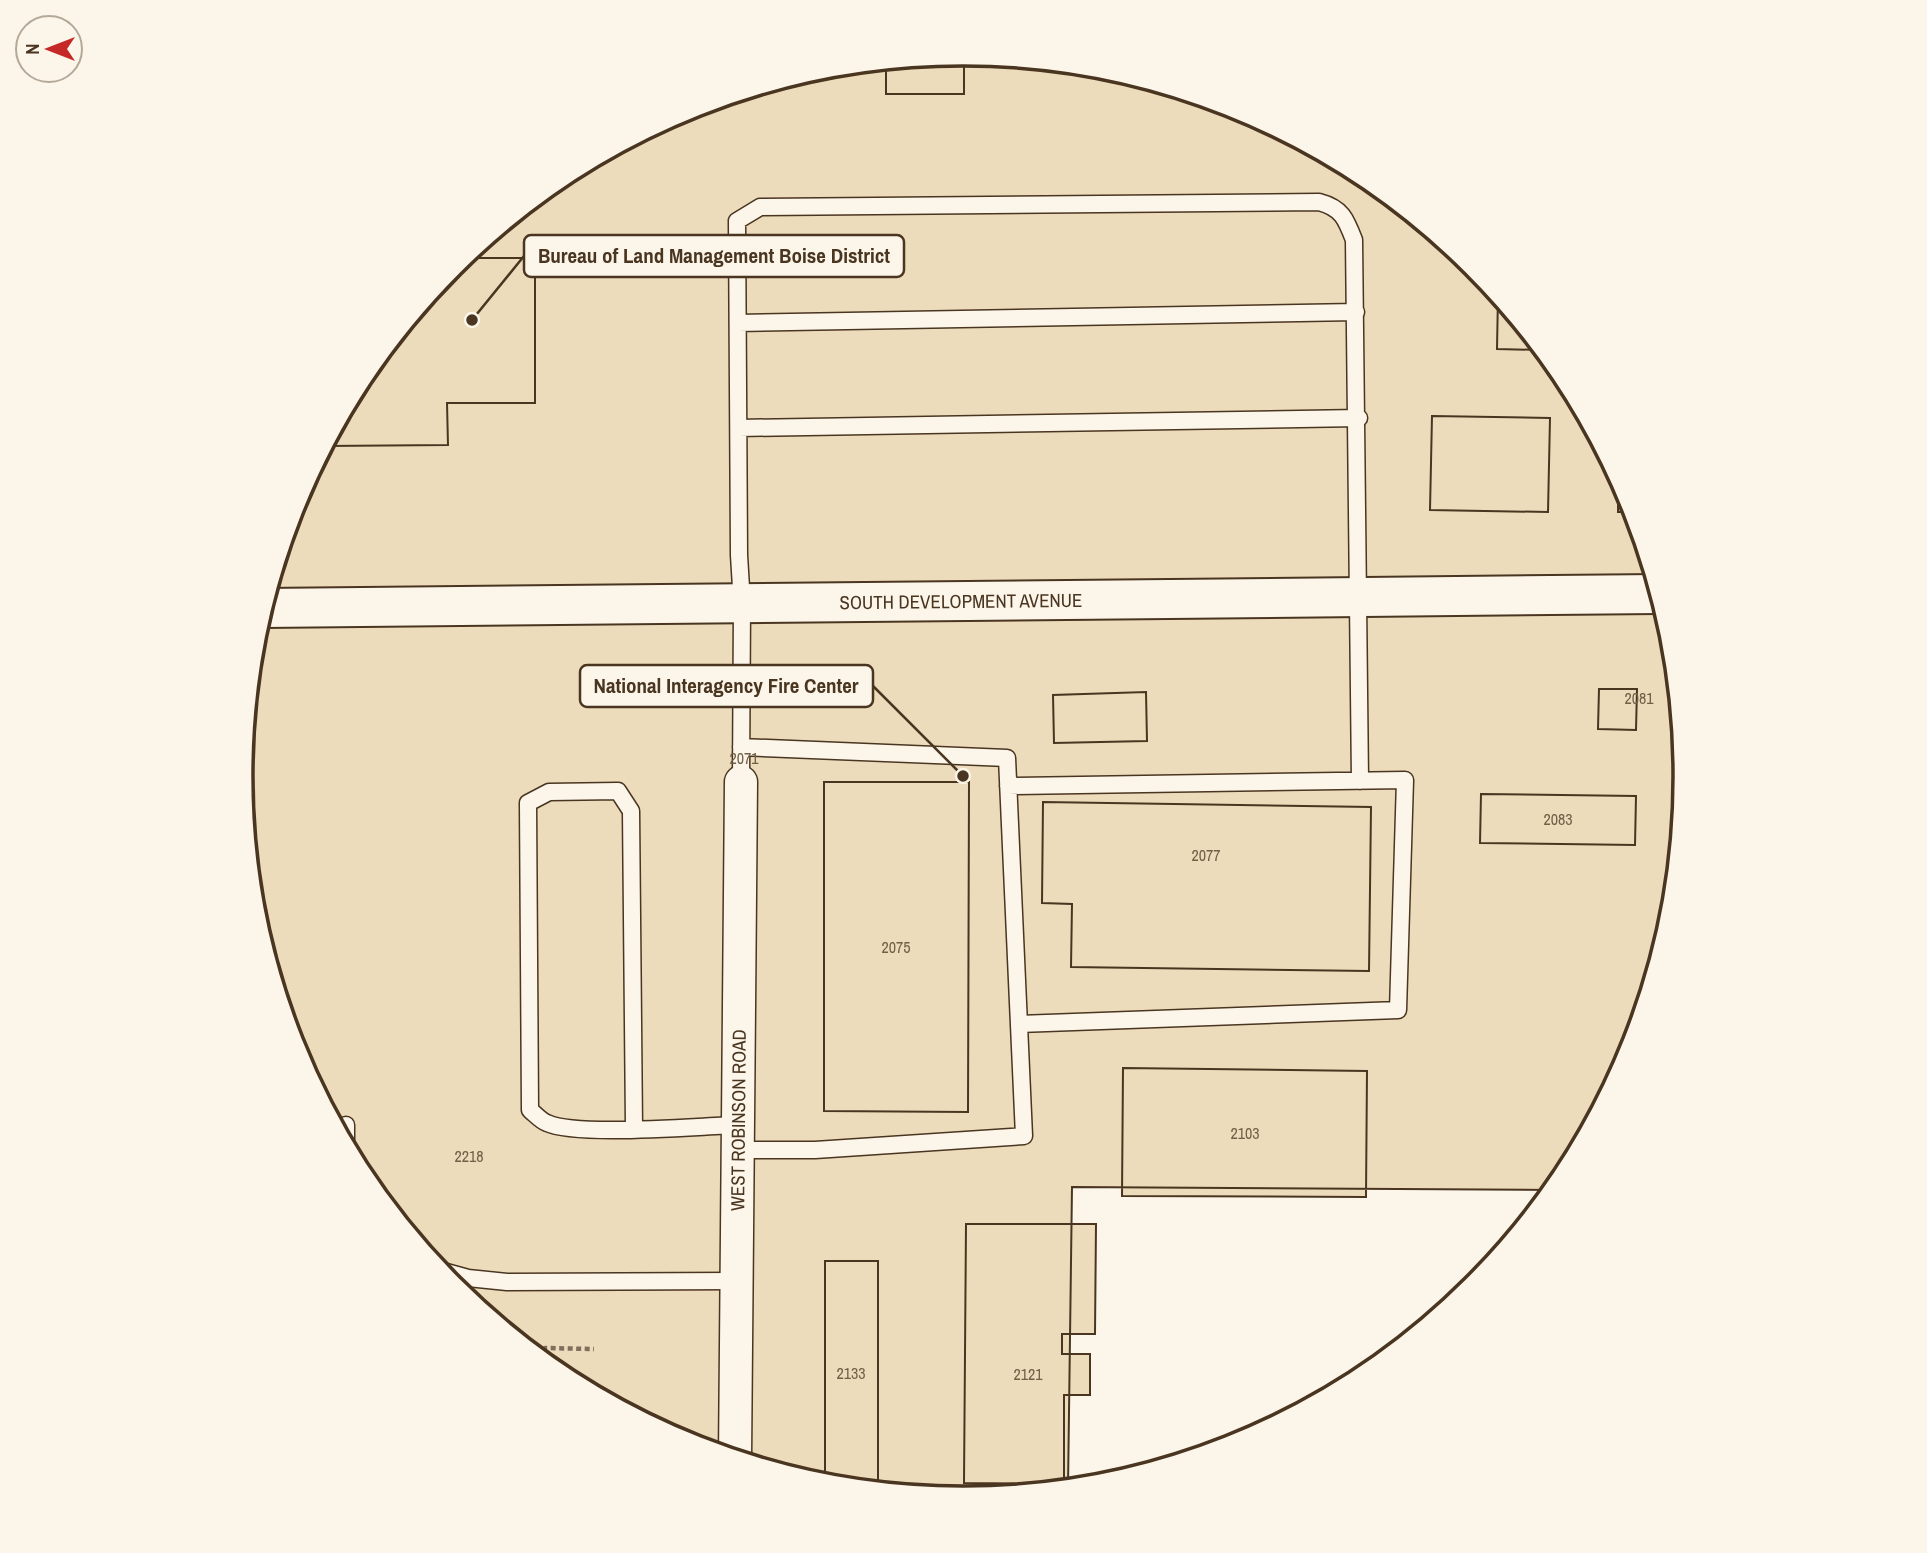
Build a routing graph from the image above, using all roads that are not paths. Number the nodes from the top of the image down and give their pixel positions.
1 (1356, 312) junction
2 (738, 323) junction
3 (1359, 418) junction
4 (739, 428) junction
5 (1649, 594) edge
6 (1359, 597) junction
7 (742, 604) junction
8 (274, 608) edge
9 (741, 747) junction
10 (1360, 781) junction
11 (741, 782) joint
12 (1008, 786) junction
13 (1019, 1024) junction
14 (634, 1128) junction
15 (738, 1138) junction
16 (457, 1275) edge
17 (736, 1281) junction
18 (735, 1449) edge

1 - 2 lane
1 - 2 lane
1 - 3 lane
2 - 4 lane
3 - 4 lane
3 - 6 lane
4 - 7 lane
5 - 6 street, SOUTH DEVELOPMENT AVENUE
6 - 7 street, SOUTH DEVELOPMENT AVENUE
6 - 10 lane
7 - 8 street, SOUTH DEVELOPMENT AVENUE
7 - 9 lane
9 - 11 lane
9 - 12 lane
10 - 12 lane
10 - 13 lane
11 - 15 street, WEST ROBINSON ROAD
12 - 13 lane
13 - 15 lane
14 - 14 lane
14 - 15 lane
15 - 17 street, WEST ROBINSON ROAD
16 - 17 lane
17 - 18 street, WEST ROBINSON ROAD

